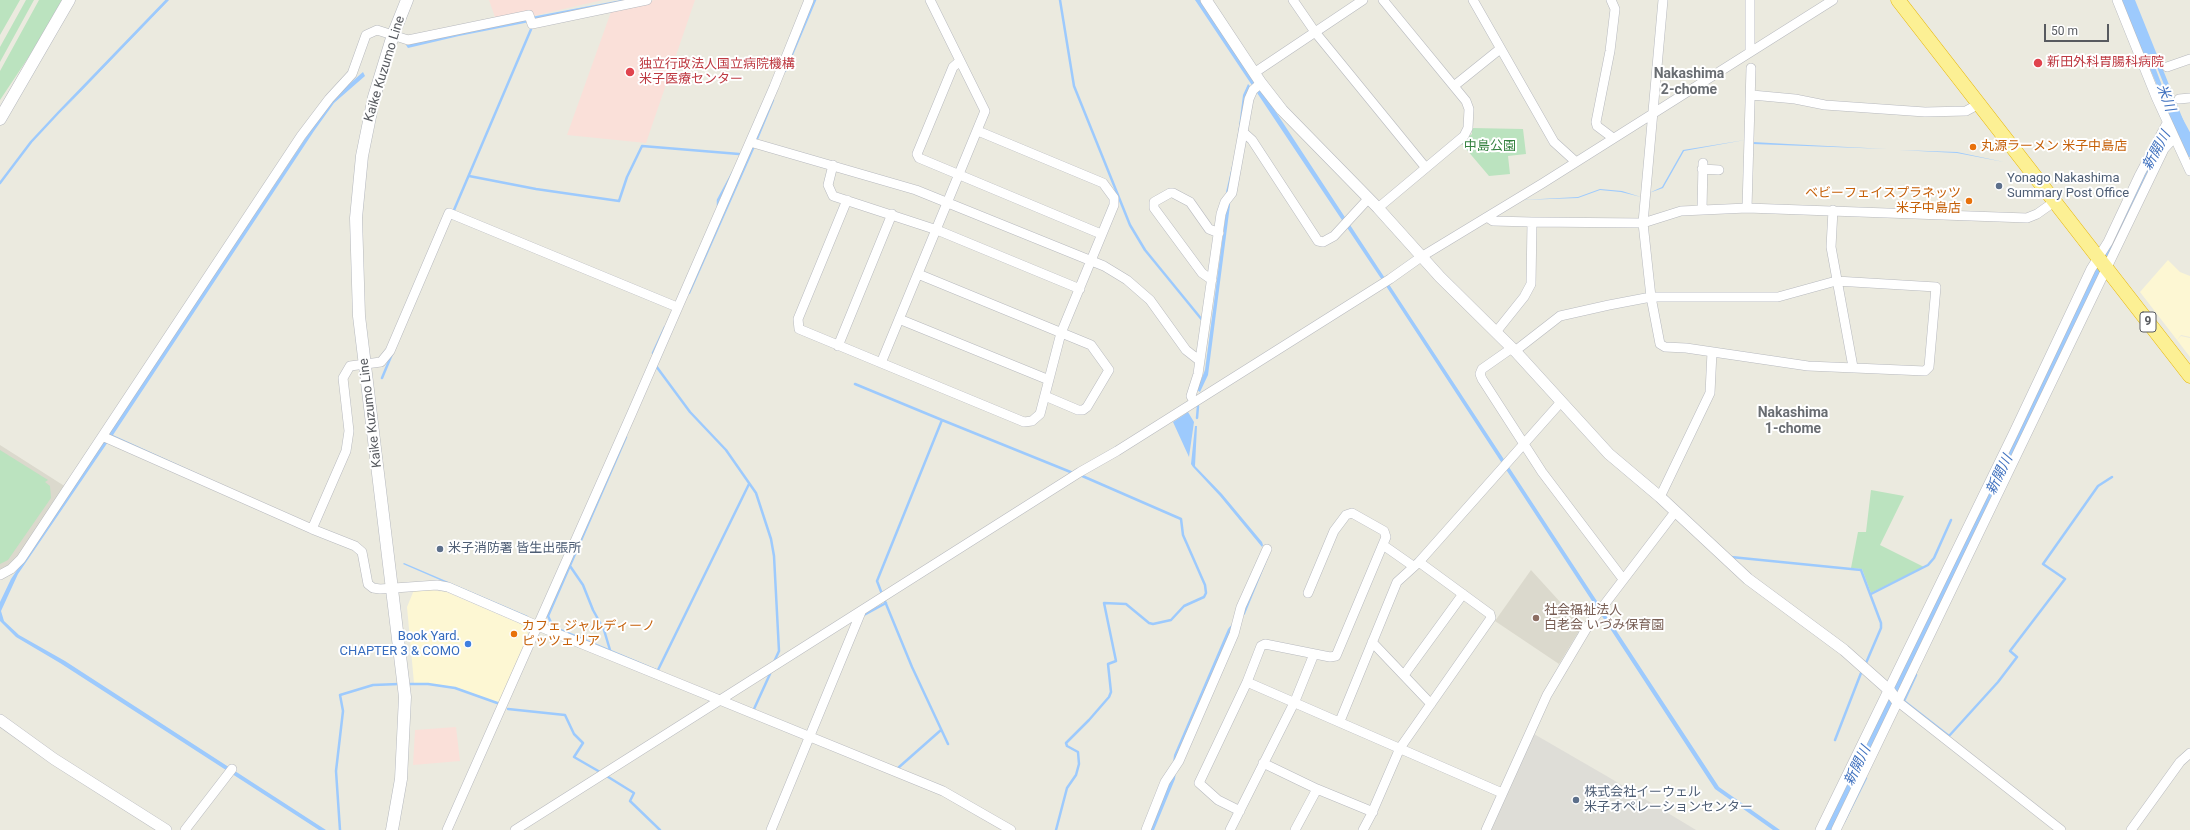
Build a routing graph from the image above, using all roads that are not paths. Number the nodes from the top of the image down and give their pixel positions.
1 (69, 0) edge
2 (407, 0) edge
3 (647, 0) edge
4 (809, 0) edge
5 (930, 0) edge
6 (1206, 0) edge
7 (1293, 0) edge
8 (1363, 0) edge
9 (1383, 0) edge
10 (1473, 0) edge
11 (1611, 0) edge
12 (1663, 0) edge
13 (1750, 0) edge
14 (1833, 0) edge
15 (1898, 0) edge
16 (2117, 0) edge
17 (1315, 32) junction
18 (393, 34) junction
19 (1500, 49) junction
20 (1750, 52) junction
21 (2190, 59) edge
22 (960, 61) junction
23 (2166, 67) dead end
24 (1751, 68) dead end
25 (1254, 73) junction
26 (1454, 86) junction
27 (1257, 87) junction
28 (1752, 95) junction
29 (2190, 98) edge
30 (2179, 99) dead end
31 (1979, 104) junction
32 (1653, 113) junction
33 (0, 119) edge
34 (2167, 123) junction
35 (978, 131) junction
36 (1243, 132) junction
37 (1613, 138) junction
38 (2174, 138) junction
39 (750, 142) junction
40 (1576, 162) junction
41 (833, 165) junction
42 (1426, 168) junction
43 (1719, 170) dead end
44 (2190, 172) edge
45 (959, 176) junction
46 (1368, 199) junction
47 (847, 200) junction
48 (948, 202) junction
49 (2054, 202) junction
50 (1378, 208) junction
51 (1747, 208) junction
52 (1702, 210) junction
53 (1832, 210) junction
54 (892, 214) junction
55 (1487, 217) junction
56 (1532, 222) junction
57 (1643, 223) junction
58 (937, 230) junction
59 (1219, 233) junction
60 (1101, 234) junction
61 (1421, 257) junction
62 (1091, 260) junction
63 (2102, 263) junction
64 (918, 274) junction
65 (1212, 280) junction
66 (1836, 281) junction
67 (1080, 289) junction
68 (1651, 297) junction
69 (677, 307) junction
70 (900, 319) junction
71 (1496, 332) junction
72 (1061, 333) junction
73 (838, 346) junction
74 (1513, 350) junction
75 (1712, 352) junction
76 (1200, 361) junction
77 (881, 363) junction
78 (365, 365) junction
79 (1853, 367) junction
80 (2190, 376) edge
81 (1049, 380) junction
82 (1045, 396) junction
83 (1194, 402) junction
84 (1561, 402) junction
85 (108, 438) junction
86 (1524, 444) junction
87 (1660, 497) junction
88 (1675, 512) junction
89 (312, 529) junction
90 (1383, 545) junction
91 (1267, 549) dead end
92 (1416, 564) junction
93 (0, 575) edge
94 (1623, 579) junction
95 (392, 588) junction
96 (1308, 593) dead end
97 (1463, 594) junction
98 (861, 612) junction
99 (538, 626) junction
100 (1372, 642) junction
101 (1314, 654) junction
102 (1404, 675) junction
103 (1247, 682) junction
104 (1889, 690) junction
105 (721, 700) junction
106 (1295, 701) junction
107 (1897, 701) junction
108 (1431, 704) junction
109 (0, 720) edge
110 (1340, 721) junction
111 (810, 737) junction
112 (1400, 748) junction
113 (2190, 753) edge
114 (1264, 763) junction
115 (230, 772) dead end
116 (1317, 789) junction
117 (1502, 793) junction
118 (1240, 811) junction
119 (1373, 812) junction
120 (166, 830) edge
121 (184, 830) edge
122 (392, 830) edge
123 (448, 830) edge
124 (515, 830) edge
125 (771, 830) edge
126 (1011, 830) edge
127 (1146, 830) edge
128 (1230, 830) edge
129 (1295, 830) edge
130 (1363, 830) edge
131 (1486, 830) edge
132 (1820, 830) edge
133 (1836, 830) edge
134 (2061, 830) edge
135 (2131, 830) edge

1 - 33 main road
2 - 18 main road, Kaike Kuzumo Line
3 - 18 street
4 - 39 street
5 - 22 street
6 - 25 street
7 - 17 street
8 - 17 street
9 - 26 street
10 - 19 street
11 - 37 street
12 - 32 street
13 - 20 street
14 - 20 street
15 - 31 highway, 9
16 - 34 street
17 - 25 street
17 - 42 street
18 - 78 main road, Kaike Kuzumo Line
18 - 85 street
19 - 26 street
19 - 40 street
20 - 32 street
21 - 23 street
22 - 35 street
22 - 45 street
24 - 28 street
25 - 27 street
26 - 42 street
27 - 36 street
27 - 46 street
28 - 31 street
28 - 51 street
29 - 30 street
31 - 49 highway, 9
32 - 37 street
32 - 57 street
34 - 38 street
34 - 63 street
35 - 45 street
35 - 60 street
36 - 46 street
36 - 59 street
37 - 40 street
38 - 44 street
38 - 63 street
39 - 41 street
39 - 69 street
40 - 55 street
41 - 47 street
41 - 48 street
42 - 50 street
43 - 52 street
45 - 48 street
45 - 60 street
46 - 50 street
47 - 54 street
47 - 73 street
48 - 58 street
48 - 62 street
49 - 53 street
49 - 63 highway, 9
50 - 61 street
51 - 52 street
51 - 53 street
52 - 57 street
53 - 66 street
54 - 58 street
54 - 73 street
55 - 56 street
55 - 61 street
56 - 57 street
56 - 71 street
57 - 68 street
58 - 64 street
58 - 67 street
59 - 65 street
59 - 65 street
60 - 62 street
61 - 71 street
61 - 83 street
62 - 67 street
62 - 76 street
63 - 80 highway, 9
63 - 104 street
63 - 107 street
64 - 70 street
64 - 72 street
65 - 76 street
66 - 68 street
66 - 79 street
66 - 79 street
67 - 72 street
68 - 74 street
68 - 75 street
69 - 78 street
69 - 99 street
70 - 77 street
70 - 81 street
71 - 74 street
72 - 81 street
72 - 82 street
73 - 77 street
74 - 84 street
74 - 86 street
75 - 79 street
75 - 87 street
76 - 83 street
77 - 82 street
78 - 89 street
78 - 95 main road, Kaike Kuzumo Line
81 - 82 street
83 - 98 street
84 - 86 street
84 - 87 street
85 - 89 street
85 - 93 street
86 - 92 street
86 - 94 street
87 - 88 street
88 - 94 street
88 - 104 street
89 - 95 street
90 - 92 street
90 - 96 street
90 - 101 street
91 - 127 street
92 - 97 street
92 - 100 street
94 - 117 street
95 - 99 street
95 - 122 main road, Kaike Kuzumo Line
97 - 102 street
97 - 108 street
98 - 105 street
98 - 111 street
99 - 105 street
99 - 123 street
100 - 102 street
100 - 110 street
101 - 103 street
101 - 106 street
102 - 108 street
103 - 106 street
103 - 118 street
104 - 107 street
104 - 132 street
105 - 111 street
105 - 124 street
106 - 110 street
106 - 114 street
107 - 133 street
107 - 134 street
108 - 112 street
109 - 120 street
110 - 112 street
111 - 125 street
111 - 126 street
112 - 117 street
112 - 119 street
113 - 135 street
114 - 116 street
114 - 118 street
115 - 121 street
116 - 119 street
116 - 129 street
117 - 131 street
118 - 128 street
119 - 130 street

